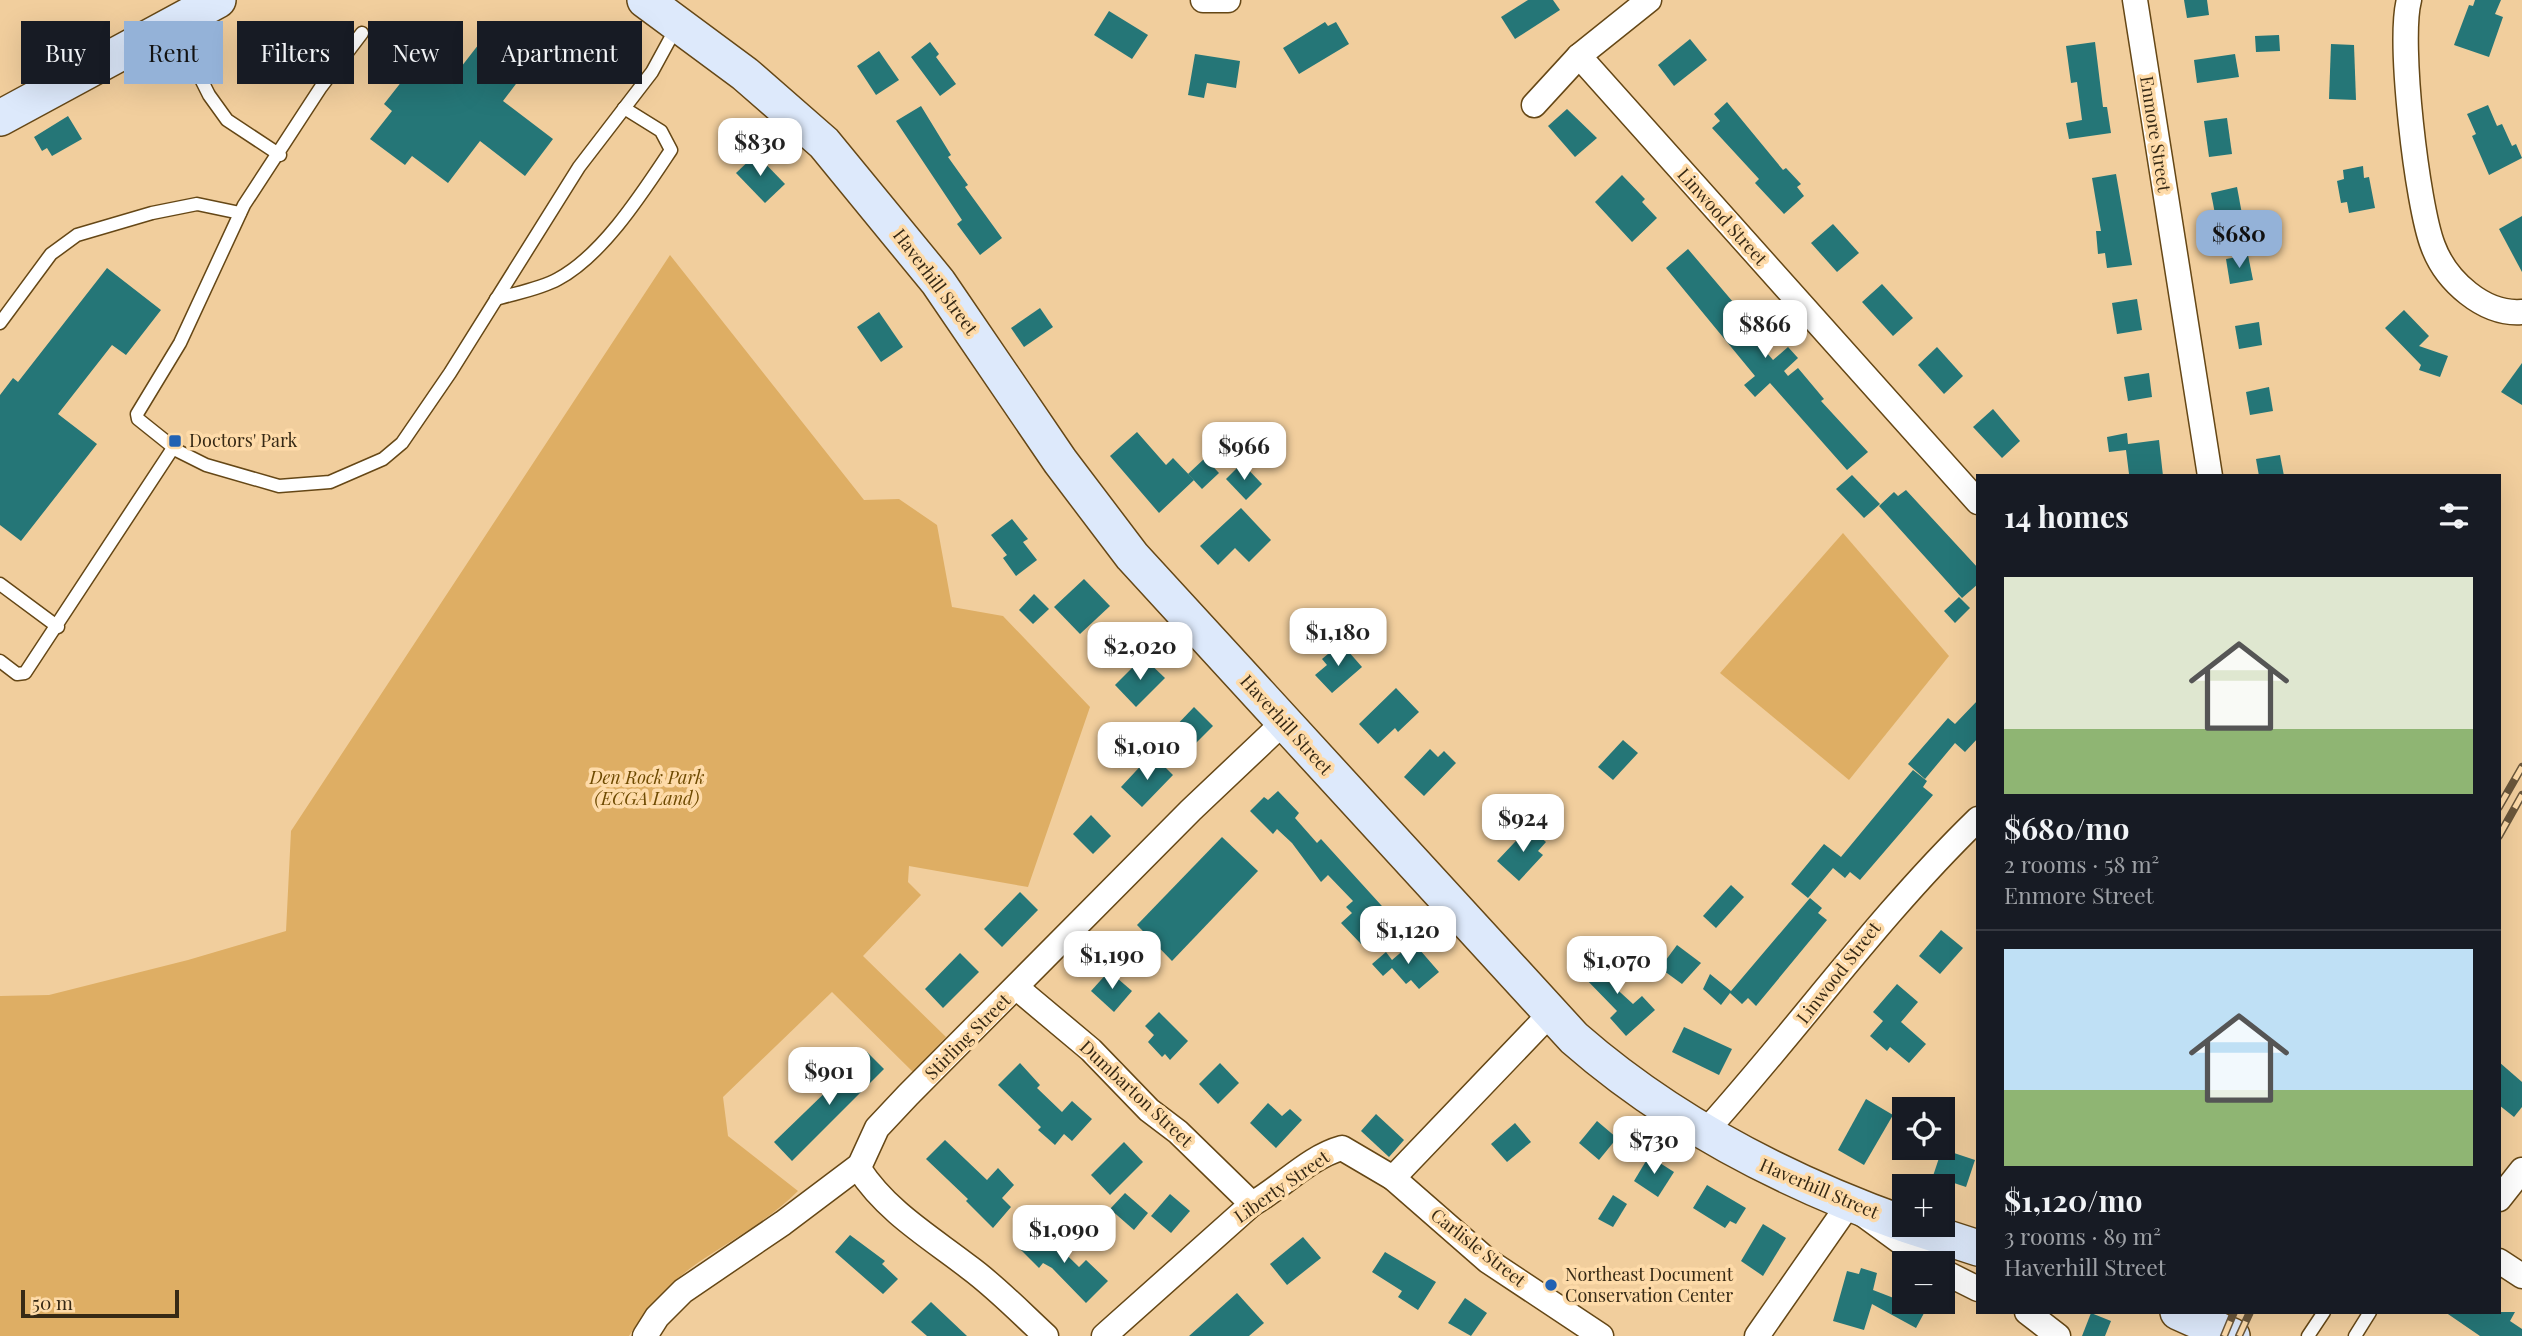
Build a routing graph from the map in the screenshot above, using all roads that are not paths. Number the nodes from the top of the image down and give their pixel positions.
1 (218, 0) edge
2 (645, 0) edge
3 (1203, 0) edge
4 (1228, 0) edge
5 (1649, 0) edge
6 (2135, 0) edge
7 (2409, 0) edge
8 (181, 21) edge
9 (678, 25) junction
10 (362, 33) dead end
11 (124, 52) edge
12 (1579, 56) junction
13 (204, 84) edge
14 (1534, 105) dead end
15 (624, 108) junction
16 (0, 118) edge
17 (279, 155) junction
18 (240, 213) junction
19 (496, 299) junction
20 (2522, 312) edge
21 (0, 323) edge
22 (173, 448) junction
23 (2210, 474) edge
24 (1976, 500) edge
25 (0, 583) edge
26 (58, 626) junction
27 (0, 662) edge
28 (1284, 722) junction
29 (1976, 821) edge
30 (1017, 988) junction
31 (1550, 1014) junction
32 (1705, 1132) junction
33 (860, 1165) junction
34 (2522, 1170) edge
35 (1393, 1178) junction
36 (2501, 1196) edge
37 (1252, 1204) junction
38 (1849, 1205) junction
39 (1892, 1220) edge
40 (1945, 1237) edge
41 (1976, 1247) edge
42 (1913, 1251) edge
43 (2501, 1262) edge
44 (2522, 1276) edge
45 (1955, 1277) edge
46 (1976, 1288) edge
47 (2030, 1314) edge
48 (2182, 1314) edge
49 (2323, 1314) edge
50 (2369, 1314) edge
51 (645, 1336) edge
52 (1046, 1336) edge
53 (1104, 1336) edge
54 (1601, 1336) edge
55 (1757, 1336) edge
56 (2058, 1336) edge
57 (2232, 1336) edge
58 (2308, 1336) edge
59 (2355, 1336) edge

1 - 8 main road
2 - 9 main road, Haverhill Street
3 - 4 street
5 - 12 street
6 - 23 street, Enmore Street
7 - 20 street
9 - 15 lane
9 - 28 main road, Haverhill Street
10 - 17 lane
11 - 16 main road
12 - 14 street
12 - 24 street, Linwood Street
13 - 17 lane
15 - 19 lane
15 - 19 lane
17 - 18 lane
18 - 21 lane
18 - 22 lane
19 - 22 lane
22 - 26 lane
25 - 26 lane
26 - 27 lane
28 - 30 street, Stirling Street
28 - 31 main road, Haverhill Street
29 - 32 street, Linwood Street
30 - 33 street, Stirling Street
30 - 37 street, Dumbarton Street
31 - 32 main road, Haverhill Street
31 - 35 street
32 - 38 main road, Haverhill Street
33 - 51 street, Stirling Street
33 - 52 street
34 - 36 street
35 - 37 street, Liberty Street
35 - 54 street, Carlisle Street
37 - 53 street, Liberty Street
38 - 39 main road, Haverhill Street
38 - 42 street
38 - 55 street
40 - 41 main road, Haverhill Street
43 - 44 street
45 - 46 street
47 - 56 street
48 - 57 main road
49 - 58 lane
50 - 59 lane

